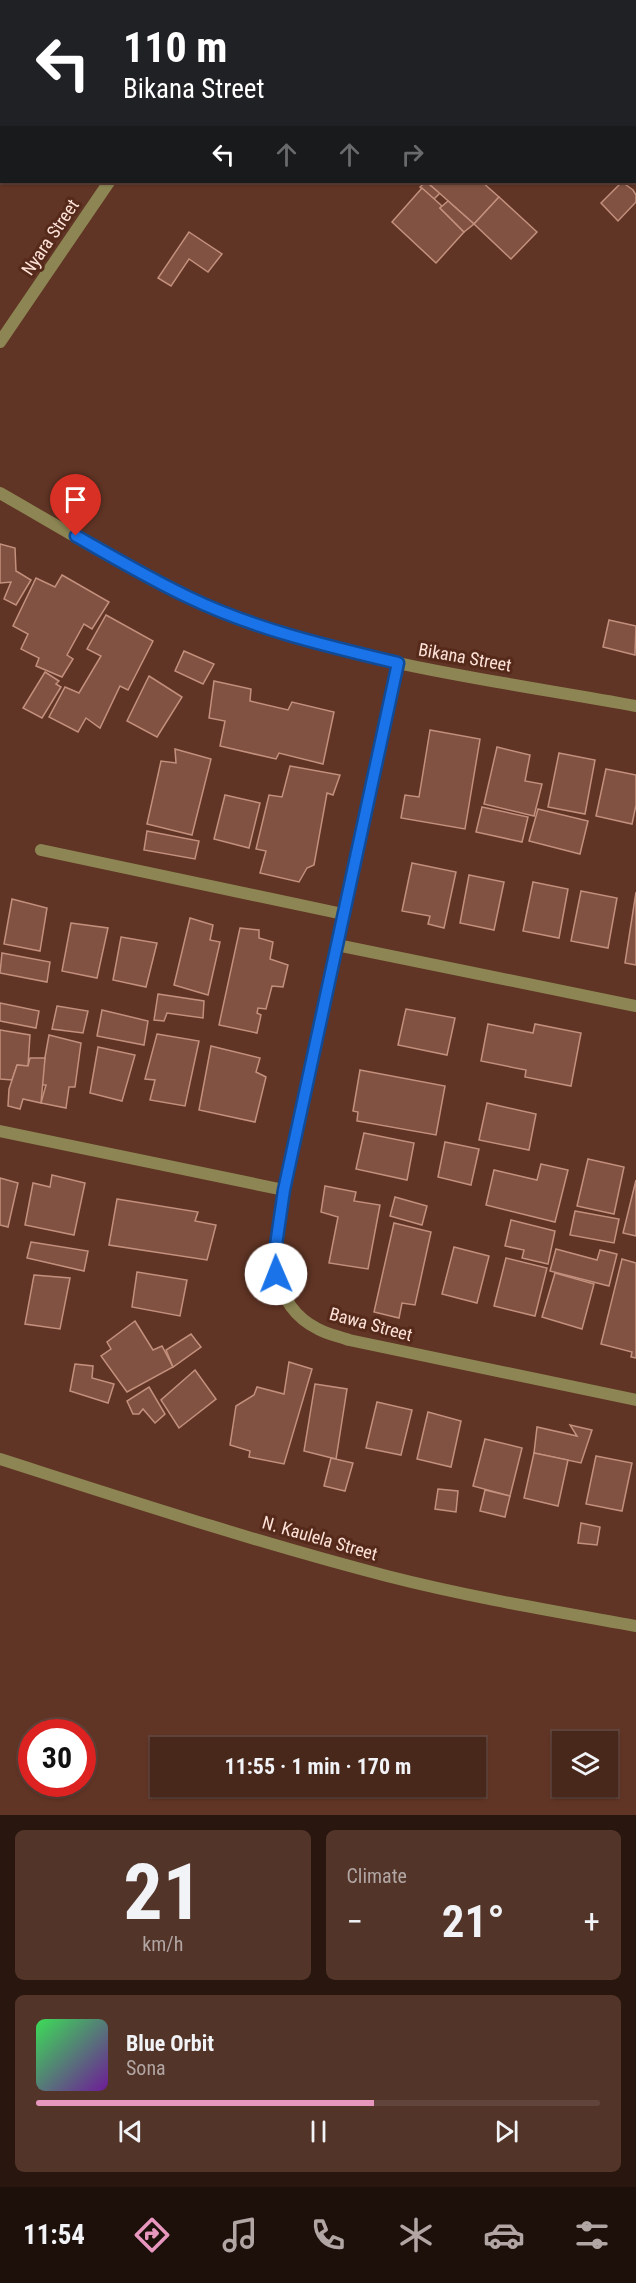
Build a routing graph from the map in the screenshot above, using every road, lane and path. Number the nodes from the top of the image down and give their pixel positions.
1 (108, 183) edge
2 (0, 342) edge
3 (0, 493) edge
4 (398, 663) junction
5 (636, 706) edge
6 (41, 850) dead end
7 (343, 914) junction
8 (337, 945) junction
9 (636, 1006) edge
10 (0, 1131) edge
11 (284, 1190) junction
12 (636, 1401) edge
13 (0, 1459) edge
14 (636, 1626) edge

1 - 2 street, Nyara Street
3 - 4 street, Bikana Street
4 - 5 street, Bikana Street
4 - 7 street, Bawa Street
6 - 7 street
7 - 8 street, Bawa Street
8 - 9 street
8 - 11 street, Bawa Street
10 - 11 street
11 - 12 street, Bawa Street
13 - 14 street, N. Kaulela Street

